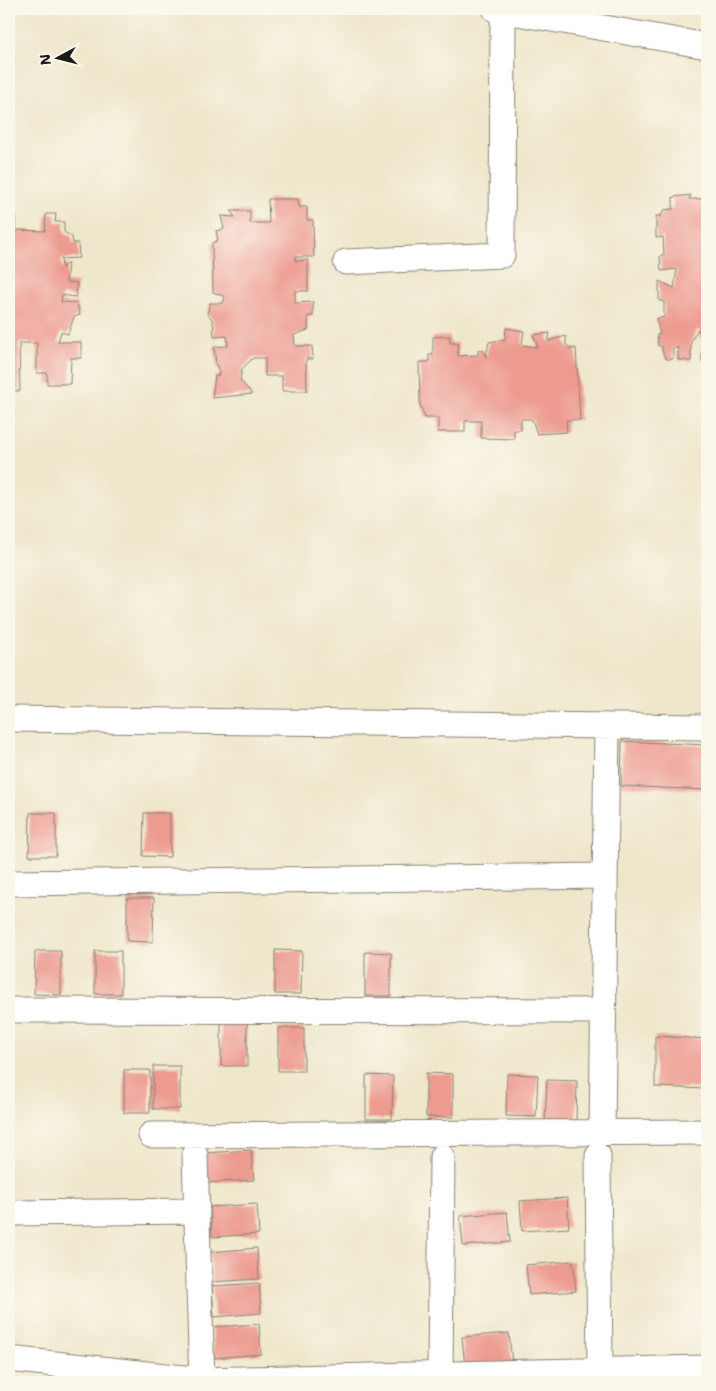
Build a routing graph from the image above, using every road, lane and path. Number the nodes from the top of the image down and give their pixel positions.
1 (499, 10) edge
2 (707, 46) edge
3 (346, 262) dead end
4 (9, 719) edge
5 (607, 726) junction
6 (707, 727) edge
7 (605, 876) junction
8 (9, 883) edge
9 (9, 1010) edge
10 (603, 1011) junction
11 (707, 1132) edge
12 (151, 1135) dead end
13 (600, 1144) junction
14 (195, 1155) dead end
15 (442, 1157) dead end
16 (197, 1211) junction
17 (9, 1213) edge
18 (9, 1360) edge
19 (707, 1368) edge
20 (600, 1370) junction
21 (440, 1374) junction
22 (202, 1381) edge

1 - 2 street
1 - 3 street
4 - 5 street
5 - 6 street
5 - 7 street
7 - 8 street
7 - 10 street
9 - 10 street
10 - 13 street
11 - 13 street
12 - 13 street
13 - 20 street
14 - 16 street
15 - 21 street
16 - 17 street
16 - 22 street
18 - 22 street
19 - 20 street
20 - 21 street
21 - 22 street

